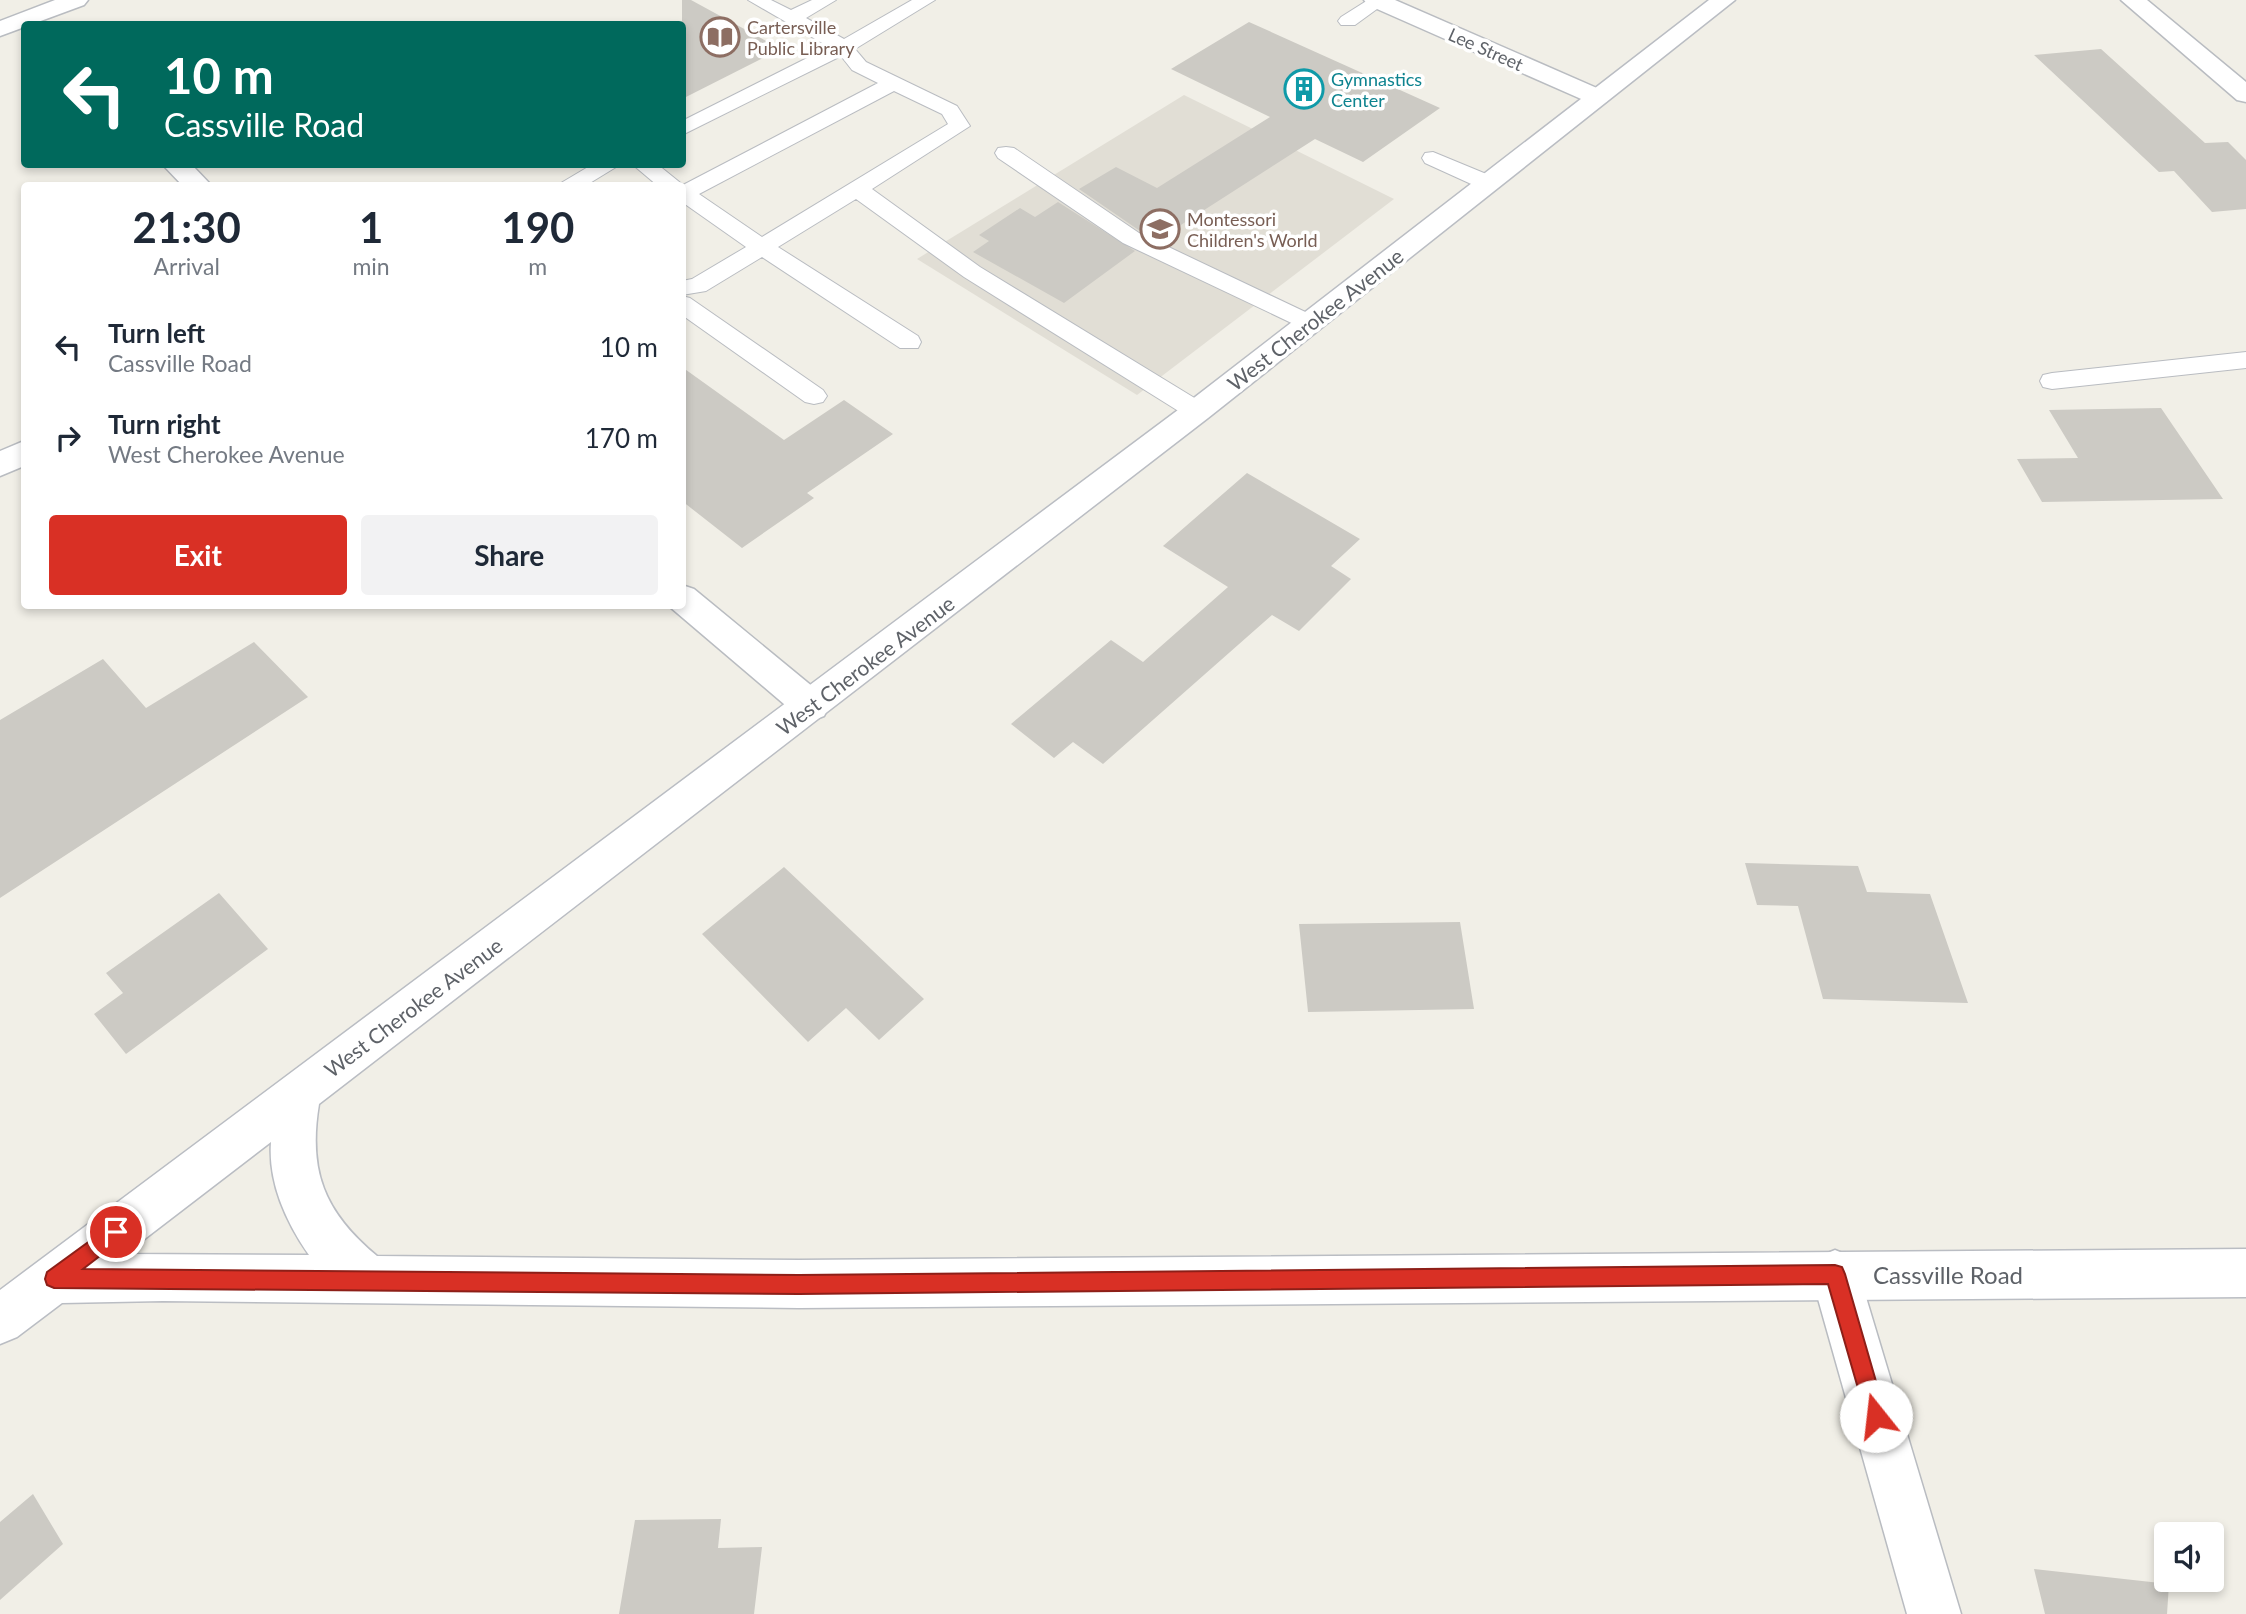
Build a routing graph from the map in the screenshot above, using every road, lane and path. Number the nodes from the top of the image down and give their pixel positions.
1 (76, 0) edge
2 (757, 0) edge
3 (827, 0) edge
4 (926, 0) edge
5 (1723, 0) edge
6 (2133, 0) edge
7 (1377, 1) edge
8 (791, 18) junction
9 (29, 21) edge
10 (1348, 21) dead end
11 (845, 47) junction
12 (893, 83) junction
13 (2246, 95) edge
14 (1597, 97) junction
15 (686, 127) edge
16 (1006, 153) dead end
17 (1433, 158) dead end
18 (179, 168) edge
19 (603, 168) edge
20 (648, 168) edge
21 (195, 182) edge
22 (575, 182) edge
23 (668, 182) edge
24 (1488, 183) junction
25 (686, 187) edge
26 (856, 189) junction
27 (686, 194) edge
28 (762, 247) junction
29 (686, 288) edge
30 (686, 306) edge
31 (1310, 323) junction
32 (909, 342) dead end
33 (2246, 360) edge
34 (2052, 381) dead end
35 (814, 396) dead end
36 (1197, 411) junction
37 (21, 454) edge
38 (0, 465) edge
39 (686, 601) edge
40 (811, 706) junction
41 (299, 1094) junction
42 (2246, 1273) edge
43 (1835, 1274) junction
44 (54, 1279) junction
45 (368, 1279) junction
46 (0, 1320) edge
47 (1934, 1614) edge

1 - 9 main road
2 - 8 lane
3 - 8 lane
4 - 11 lane
5 - 14 main road, West Cherokee Avenue
6 - 13 main road
7 - 10 lane
7 - 14 main road, Lee Street
8 - 11 lane
11 - 12 lane
11 - 15 lane
12 - 25 lane
12 - 26 lane
14 - 24 main road, West Cherokee Avenue
16 - 31 lane
17 - 24 lane
18 - 21 main road
19 - 22 lane
20 - 23 lane
24 - 31 main road, West Cherokee Avenue
26 - 28 lane
26 - 36 lane
27 - 28 lane
28 - 29 lane
28 - 32 lane
30 - 35 lane
31 - 36 main road, West Cherokee Avenue
33 - 34 lane
36 - 40 main road, West Cherokee Avenue
37 - 38 main road
39 - 40 main road
40 - 41 main road, West Cherokee Avenue
41 - 44 main road, West Cherokee Avenue
41 - 45 main road
42 - 43 main road, Cassville Road
43 - 45 main road, Cassville Road
43 - 47 main road
44 - 45 main road, Cassville Road
44 - 46 main road, West Cherokee Avenue

